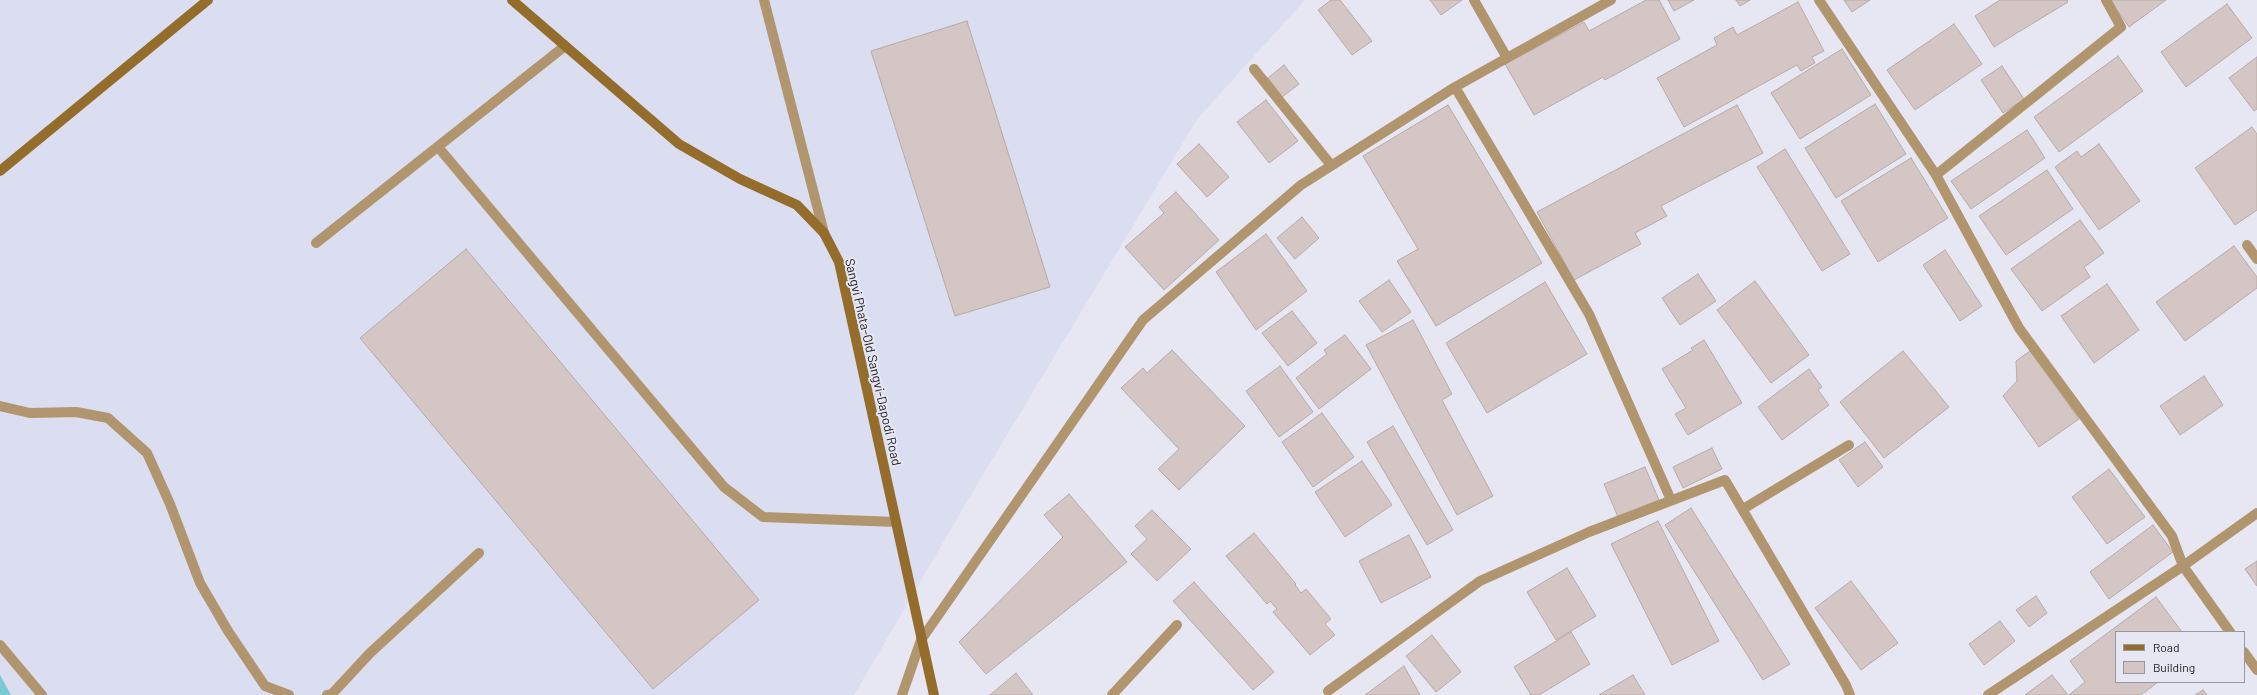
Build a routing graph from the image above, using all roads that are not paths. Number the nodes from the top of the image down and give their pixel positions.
1 (208, 0) edge
2 (512, 0) edge
3 (764, 0) edge
4 (1474, 0) edge
5 (1610, 0) edge
6 (1819, 0) edge
7 (2106, 0) edge
8 (565, 46) junction
9 (1506, 58) junction
10 (1254, 69) dead end
11 (1455, 87) junction
12 (438, 147) junction
13 (1331, 165) junction
14 (0, 171) edge
15 (1936, 176) junction
16 (824, 233) junction
17 (316, 243) dead end
18 (2247, 245) dead end
19 (2257, 259) edge
20 (0, 406) edge
21 (1849, 445) dead end
22 (1671, 500) junction
23 (1742, 509) junction
24 (2257, 513) edge
25 (896, 522) junction
26 (479, 553) dead end
27 (2182, 566) junction
28 (1177, 625) dead end
29 (2229, 631) edge
30 (922, 640) junction
31 (0, 645) edge
32 (2245, 653) edge
33 (2257, 670) edge
34 (1328, 691) dead end
35 (42, 695) edge
36 (289, 695) edge
37 (327, 695) edge
38 (902, 695) edge
39 (934, 695) edge
40 (1112, 695) edge
41 (1850, 695) edge
42 (1988, 695) edge

1 - 14 main road
2 - 8 main road, Sangvi Phata-Old Sangvi-Dapodi Road
3 - 16 street
4 - 9 street
5 - 9 street
6 - 15 street
7 - 15 street
8 - 12 street
8 - 16 main road, Sangvi Phata-Old Sangvi-Dapodi Road
9 - 11 street
10 - 13 street
11 - 13 street
11 - 22 street
12 - 17 street
12 - 25 street
13 - 30 street
15 - 27 street
16 - 25 main road, Sangvi Phata-Old Sangvi-Dapodi Road
18 - 19 street
20 - 36 street
21 - 23 street
22 - 23 street
22 - 34 street
23 - 41 street
24 - 27 street
25 - 30 main road, Sangvi Phata-Old Sangvi-Dapodi Road
26 - 37 street
27 - 29 street
27 - 42 street
28 - 40 street
30 - 38 street
30 - 39 main road, Sangvi Phata-Old Sangvi-Dapodi Road
31 - 35 street
32 - 33 street

